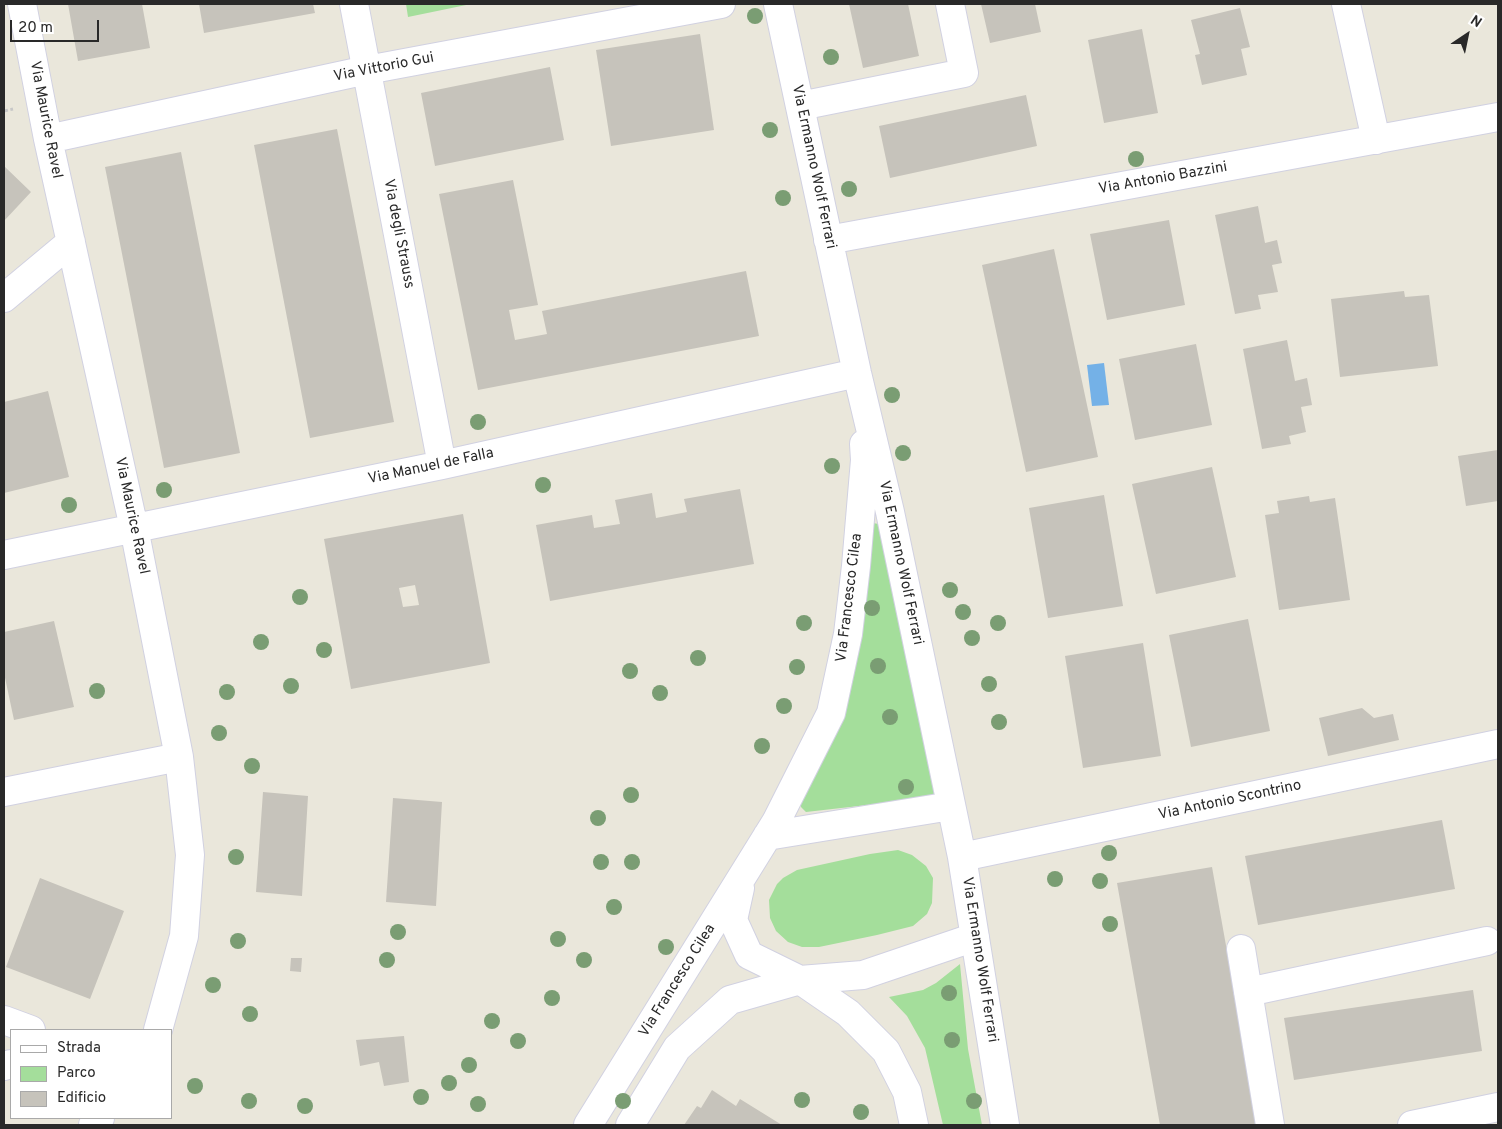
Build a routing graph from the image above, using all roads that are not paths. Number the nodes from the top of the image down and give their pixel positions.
1 (22, 4) edge
2 (354, 4) edge
3 (721, 4) edge
4 (778, 4) edge
5 (950, 4) edge
6 (1346, 4) edge
7 (367, 70) junction
8 (800, 106) junction
9 (1498, 117) edge
10 (48, 138) junction
11 (1376, 140) junction
12 (828, 240) junction
13 (71, 242) junction
14 (4, 298) edge
15 (857, 373) junction
16 (442, 465) junction
17 (134, 528) junction
18 (4, 555) edge
19 (1498, 744) edge
20 (179, 757) junction
21 (4, 792) edge
22 (951, 806) junction
23 (767, 836) junction
24 (962, 857) junction
25 (742, 876) junction
26 (975, 937) junction
27 (1487, 940) dead end
28 (1241, 949) dead end
29 (800, 980) junction
30 (1248, 992) junction
31 (4, 1020) edge
32 (28, 1029) edge
33 (158, 1029) edge
34 (1498, 1107) edge
35 (588, 1125) edge
36 (630, 1125) edge
37 (914, 1125) edge
38 (1005, 1125) edge
39 (1270, 1125) edge
40 (1412, 1125) edge

1 - 10 street, Via Maurice Ravel
2 - 7 street, Via degli Strauss
3 - 7 street, Via Vittorio Gui
4 - 8 street, Via Ermanno Wolf Ferrari
5 - 8 street
6 - 11 street
7 - 10 street, Via Vittorio Gui
7 - 16 street, Via degli Strauss
8 - 12 street, Via Ermanno Wolf Ferrari
9 - 11 street, Via Antonio Bazzini
10 - 13 street, Via Maurice Ravel
11 - 12 street, Via Antonio Bazzini
12 - 15 street, Via Ermanno Wolf Ferrari
13 - 14 street
13 - 17 street, Via Maurice Ravel
15 - 16 street, Via Manuel de Falla
15 - 22 street, Via Ermanno Wolf Ferrari
15 - 23 street, Via Francesco Cilea
16 - 17 street, Via Manuel de Falla
17 - 18 street, Via Manuel de Falla
17 - 20 street, Via Maurice Ravel
19 - 24 street, Via Antonio Scontrino
20 - 21 street
20 - 33 street, Via Maurice Ravel
22 - 23 street
22 - 24 street, Via Ermanno Wolf Ferrari
23 - 25 street, Via Francesco Cilea
24 - 26 street, Via Ermanno Wolf Ferrari
25 - 29 street
25 - 35 street, Via Francesco Cilea
26 - 29 street
26 - 38 street, Via Ermanno Wolf Ferrari
27 - 30 street
28 - 30 street
29 - 36 street
29 - 37 street
30 - 39 street
31 - 32 street
34 - 40 street

